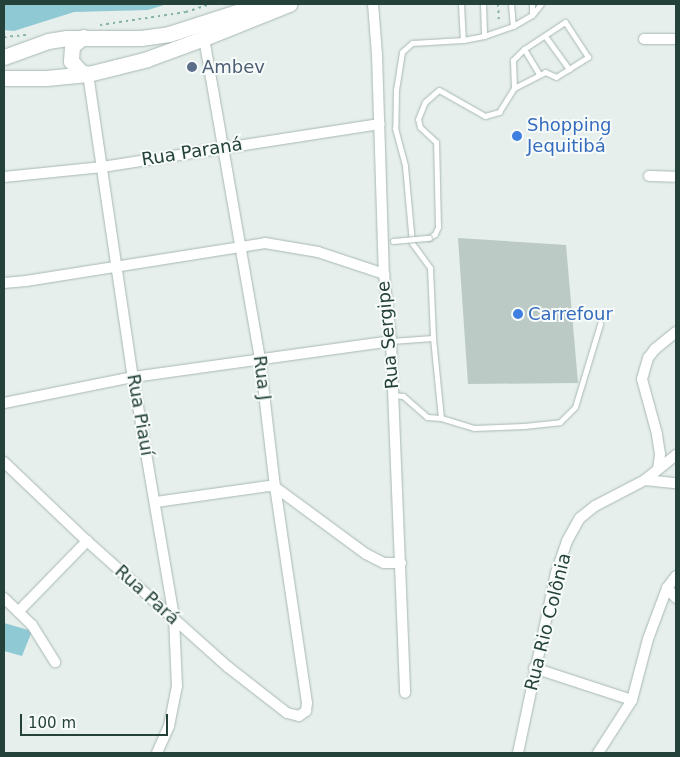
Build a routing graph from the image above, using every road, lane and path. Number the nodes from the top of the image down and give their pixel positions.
1 (210, 4) edge
2 (262, 4) edge
3 (290, 4) edge
4 (373, 4) edge
5 (461, 4) edge
6 (483, 4) edge
7 (498, 4) edge
8 (511, 4) edge
9 (532, 4) edge
10 (541, 4) edge
11 (532, 15) junction
12 (99, 25) dead end
13 (513, 26) junction
14 (500, 30) junction
15 (30, 34) dead end
16 (484, 36) junction
17 (545, 36) junction
18 (4, 37) edge
19 (83, 37) junction
20 (204, 38) junction
21 (644, 39) dead end
22 (676, 39) edge
23 (462, 40) junction
24 (524, 49) junction
25 (4, 57) edge
26 (569, 69) junction
27 (88, 74) junction
28 (539, 74) junction
29 (4, 78) edge
30 (514, 88) junction
31 (380, 124) junction
32 (224, 147) junction
33 (102, 167) junction
34 (649, 176) dead end
35 (4, 177) edge
36 (676, 177) edge
37 (388, 242) junction
38 (241, 246) junction
39 (118, 266) junction
40 (384, 274) junction
41 (4, 282) edge
42 (600, 324) dead end
43 (676, 332) edge
44 (432, 338) junction
45 (391, 341) junction
46 (260, 359) junction
47 (133, 377) junction
48 (393, 394) junction
49 (4, 404) edge
50 (441, 418) junction
51 (676, 455) edge
52 (4, 462) edge
53 (658, 469) junction
54 (645, 480) junction
55 (676, 482) edge
56 (276, 487) junction
57 (156, 502) junction
58 (87, 541) junction
59 (401, 563) junction
60 (676, 576) edge
61 (667, 588) junction
62 (4, 598) edge
63 (676, 598) edge
64 (19, 611) junction
65 (174, 618) junction
66 (55, 662) dead end
67 (534, 668) junction
68 (405, 692) dead end
69 (632, 700) junction
70 (299, 716) joint
71 (157, 753) edge
72 (518, 753) edge
73 (598, 753) edge

1 - 12 path
2 - 19 main road
3 - 20 main road
4 - 31 street
5 - 23 lane
6 - 16 lane
7 - 14 path
8 - 13 lane
9 - 11 lane
10 - 11 lane
11 - 13 lane
13 - 14 lane
14 - 16 lane
15 - 18 path
16 - 23 lane
17 - 24 lane
17 - 26 lane
17 - 26 lane
19 - 25 main road
19 - 27 main road
20 - 27 main road
20 - 32 street, Rua J
21 - 22 street
23 - 44 lane
24 - 28 lane
24 - 30 lane
26 - 28 lane
27 - 29 main road
27 - 33 street, Rua Piauí
28 - 30 lane
30 - 37 lane, bridge
31 - 32 street, Rua Paraná
31 - 37 street
32 - 33 street, Rua Paraná
32 - 38 street, Rua J
33 - 35 street, Rua Paraná
33 - 39 street, Rua Piauí
34 - 36 street
37 - 40 street
38 - 39 street, Rua Sergipe
38 - 40 street, Rua Sergipe
38 - 46 street, Rua J
39 - 41 street, Rua Sergipe
39 - 47 street, Rua Piauí
40 - 45 street, Rua Sergipe
42 - 50 lane
43 - 53 street
44 - 45 lane
44 - 50 lane
45 - 46 street
45 - 48 street, Rua Sergipe
46 - 47 street
46 - 56 street, Rua J
47 - 49 street
47 - 57 street, Rua Piauí
48 - 50 lane
48 - 59 street, Rua Sergipe
51 - 53 street, Rua Rio Colônia
52 - 58 street, Rua Pará
53 - 54 street, Rua Rio Colônia
54 - 55 street
54 - 67 street, Rua Rio Colônia
56 - 57 street
56 - 59 street
56 - 70 street, Rua J
57 - 65 street, Rua Piauí
58 - 64 street
58 - 65 street, Rua Pará
59 - 68 street, Rua Sergipe
60 - 61 street
61 - 63 street
61 - 69 street
62 - 64 street
64 - 66 street
65 - 70 street, Rua Pará
65 - 71 street, Rua Piauí
67 - 69 street
67 - 72 street, Rua Rio Colônia
69 - 73 street

